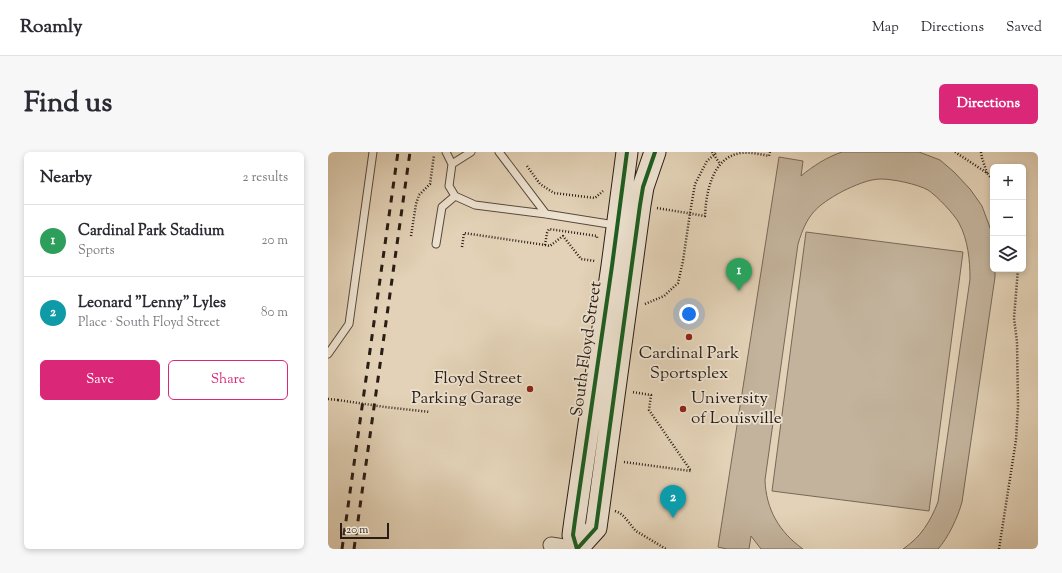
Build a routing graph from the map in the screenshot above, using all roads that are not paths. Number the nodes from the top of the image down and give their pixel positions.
1 (373, 152) edge
2 (446, 152) edge
3 (471, 152) edge
4 (499, 152) edge
5 (627, 152) edge
6 (655, 152) edge
7 (452, 164) junction
8 (455, 196) junction
9 (546, 214) junction
10 (627, 227) junction
11 (436, 244) dead end
12 (328, 354) edge
13 (551, 545) dead end
14 (577, 549) edge

1 - 12 lane
2 - 7 lane
3 - 7 lane
4 - 9 lane
5 - 10 street, South Floyd Street
6 - 10 street, South Floyd Street
7 - 8 lane
8 - 9 lane
8 - 11 lane
9 - 10 lane
10 - 14 street, South Floyd Street
13 - 14 street

